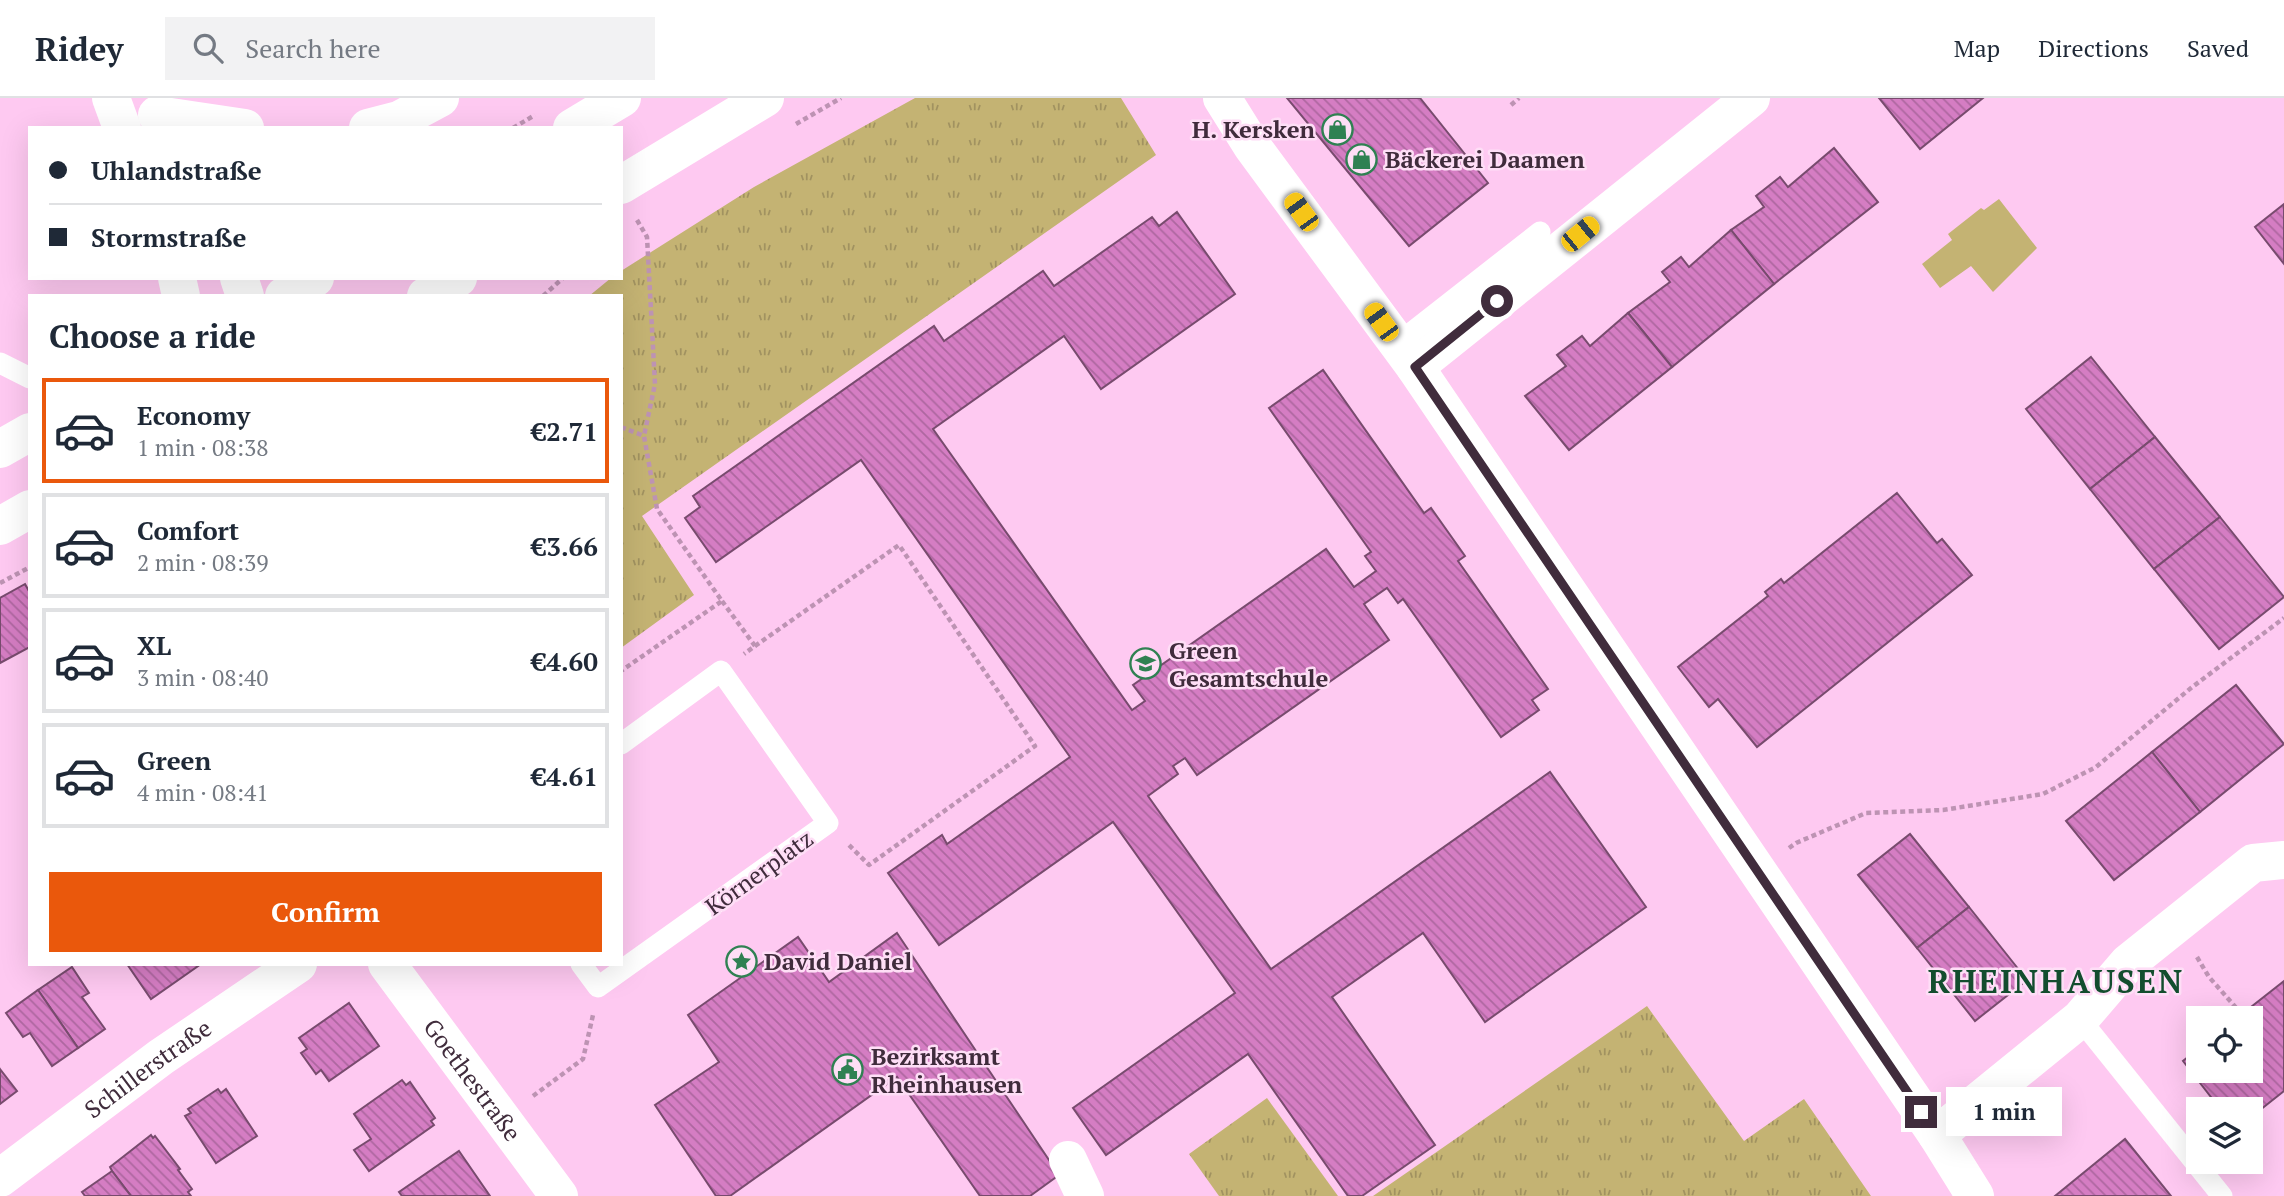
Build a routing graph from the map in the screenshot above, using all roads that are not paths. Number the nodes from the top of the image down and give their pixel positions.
1 (111, 98) edge
2 (440, 98) edge
3 (622, 98) edge
4 (765, 98) edge
5 (1208, 98) edge
6 (1222, 98) edge
7 (1751, 98) edge
8 (146, 117) edge
9 (227, 126) edge
10 (376, 126) edge
11 (575, 126) edge
12 (1252, 146) junction
13 (628, 201) edge
14 (1540, 232) dead end
15 (312, 280) edge
16 (454, 280) edge
17 (287, 294) edge
18 (430, 294) edge
19 (1406, 356) junction
20 (0, 363) edge
21 (28, 377) edge
22 (28, 433) edge
23 (0, 449) edge
24 (28, 510) edge
25 (0, 526) edge
26 (623, 743) edge
27 (2284, 860) edge
28 (295, 966) edge
29 (388, 966) edge
30 (582, 966) edge
31 (2080, 1019) junction
32 (1937, 1135) junction
33 (1068, 1160) dead end
34 (0, 1178) edge
35 (559, 1196) edge
36 (1085, 1196) edge
37 (1975, 1196) edge
38 (2222, 1196) edge

1 - 8 street
2 - 10 street
3 - 11 street
4 - 13 street
5 - 12 street
6 - 12 street
7 - 19 street
8 - 9 street
12 - 19 street
14 - 19 lane
15 - 17 street
16 - 18 street
19 - 32 street
20 - 21 lane
22 - 23 street
24 - 25 street
26 - 30 lane, Körnerplatz
27 - 31 street
28 - 34 street, Schillerstraße
29 - 35 street, Goethestraße
31 - 32 street
31 - 38 lane
32 - 37 street
33 - 36 street

